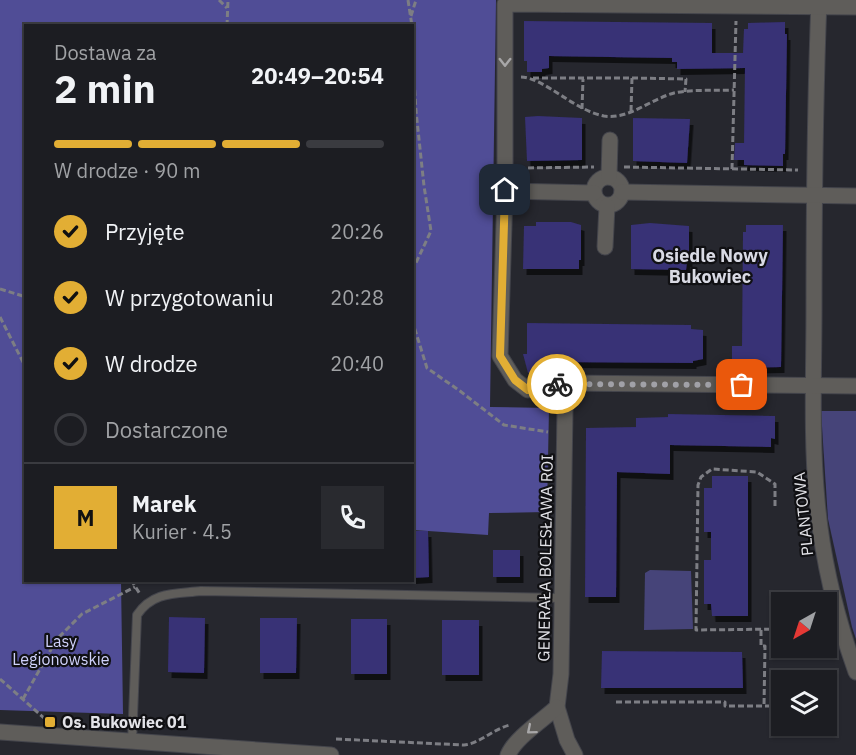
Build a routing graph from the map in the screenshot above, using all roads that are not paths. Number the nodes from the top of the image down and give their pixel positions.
1 (819, 3) edge
2 (856, 7) edge
3 (610, 140) dead end
4 (609, 172) junction
5 (511, 191) junction
6 (622, 192) junction
7 (594, 193) junction
8 (814, 195) junction
9 (856, 196) edge
10 (607, 206) junction
11 (605, 247) dead end
12 (814, 385) junction
13 (856, 386) edge
14 (565, 409) dead end
15 (561, 598) junction
16 (856, 672) edge
17 (557, 707) junction
18 (0, 732) edge
19 (132, 742) junction
20 (303, 754) edge
21 (331, 755) edge
22 (508, 755) edge
23 (575, 755) edge

1 - 2 street
1 -> 5 street
1 - 8 street
3 - 4 street
4 - 6 street
4 - 7 street
5 - 7 street
5 - 12 street
6 - 8 street
6 - 10 street
7 - 10 street
8 - 9 street
8 - 12 street
10 - 11 street
12 - 13 street
12 - 16 street, PLANTOWA
14 - 15 street, GENERAŁA BOLESŁAWA ROI
15 - 17 street, GENERAŁA BOLESŁAWA ROI
15 - 19 lane
17 -> 22 street
17 - 23 street, GENERAŁA BOLESŁAWA ROI
18 - 19 street
19 - 20 street
20 - 21 street

